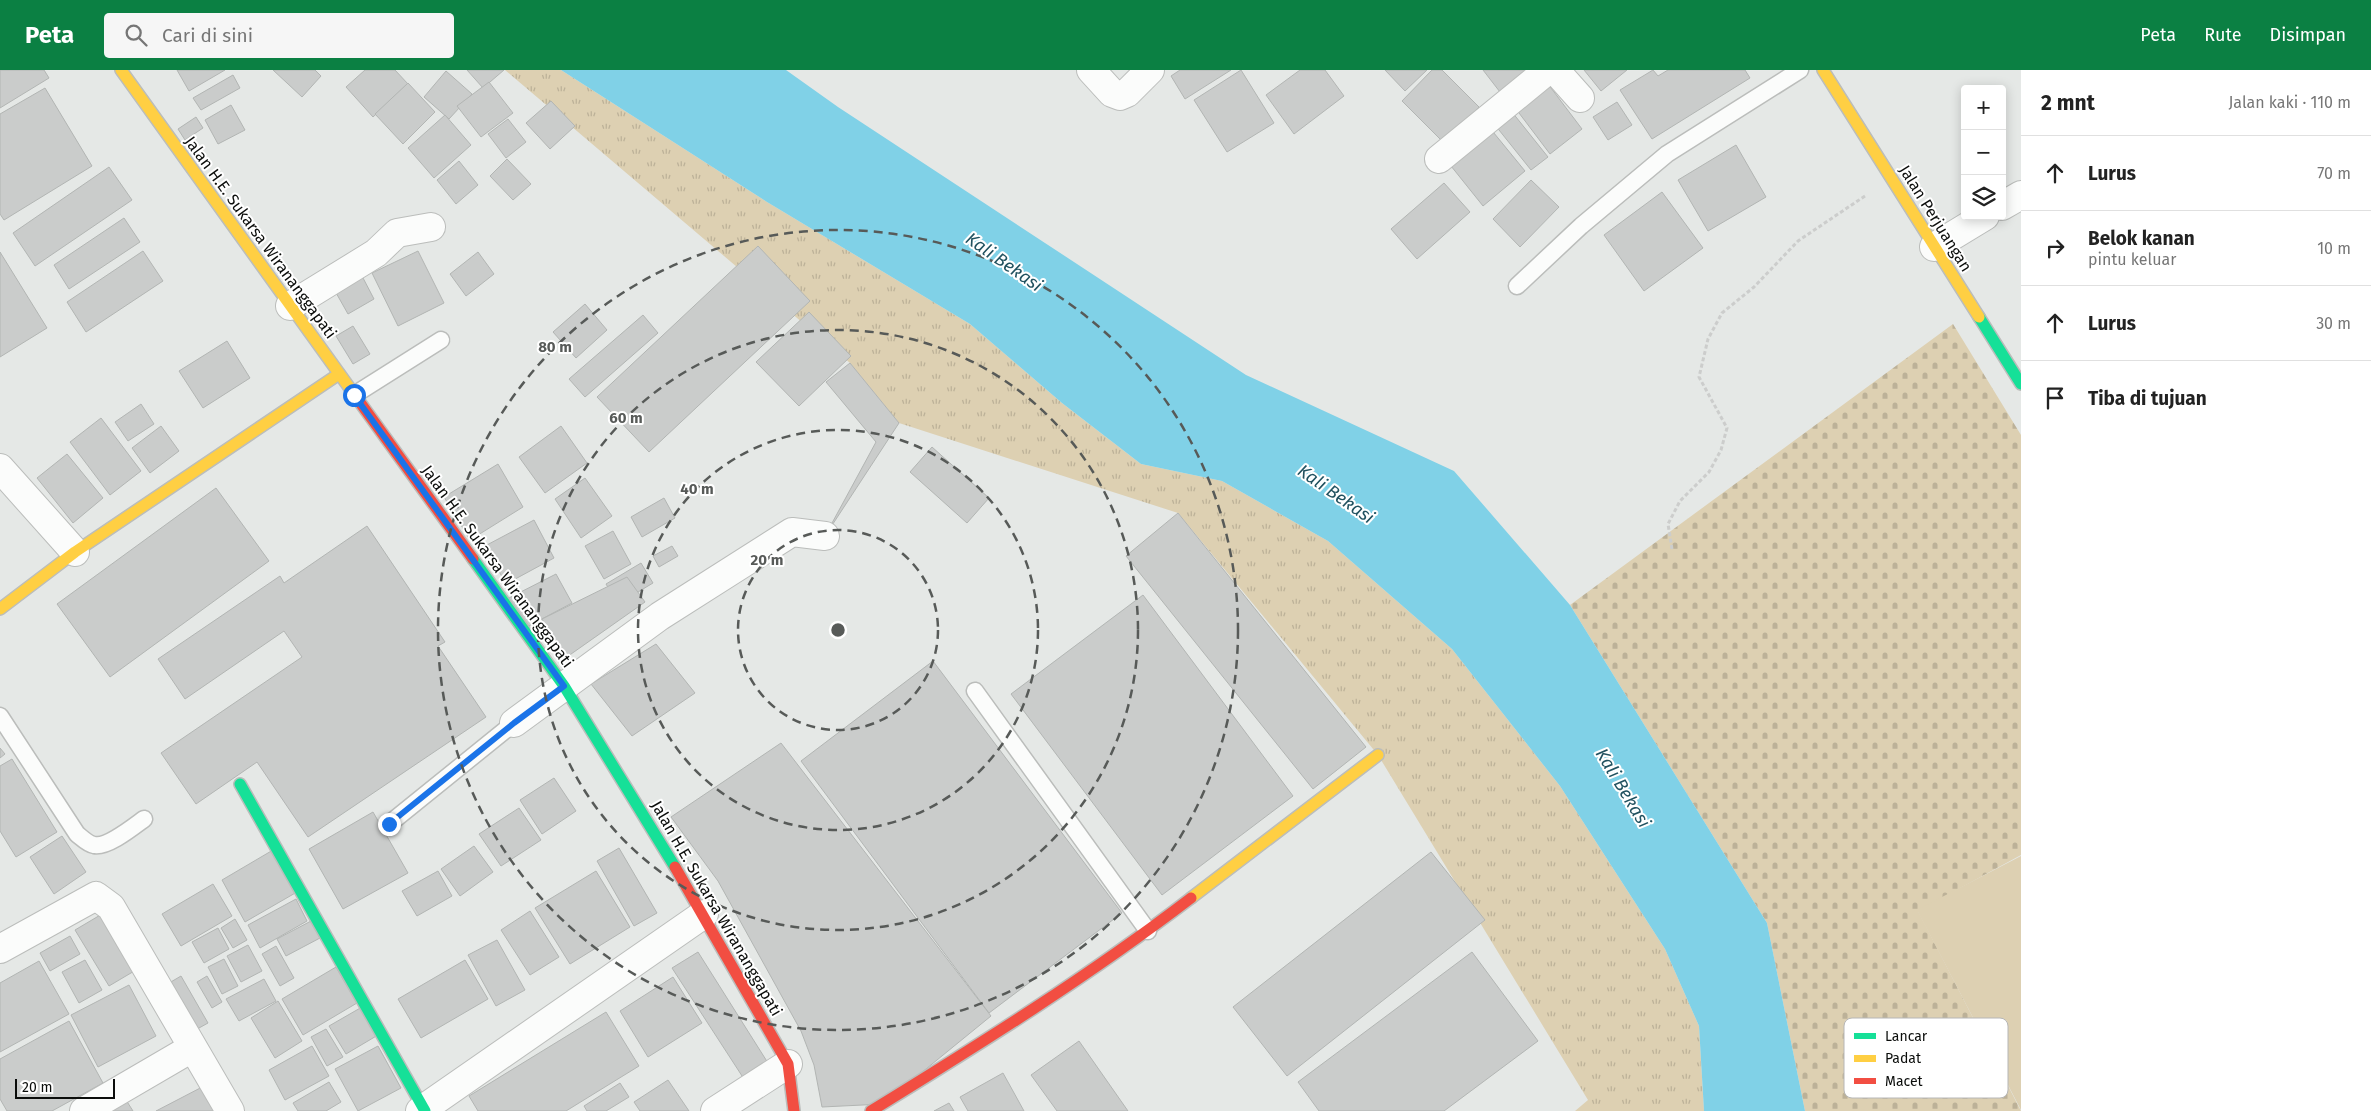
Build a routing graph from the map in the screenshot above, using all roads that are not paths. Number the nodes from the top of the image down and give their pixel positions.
1 (121, 70) edge
2 (1091, 70) edge
3 (1150, 70) edge
4 (1548, 70) edge
5 (1555, 70) edge
6 (1800, 70) edge
7 (1823, 70) edge
8 (1580, 98) dead end
9 (1439, 159) dead end
10 (2021, 195) edge
11 (2006, 204) edge
12 (1978, 220) edge
13 (431, 227) dead end
14 (1934, 247) junction
15 (1517, 286) dead end
16 (290, 306) junction
17 (441, 340) dead end
18 (339, 374) junction
19 (2021, 384) edge
20 (354, 395) junction
21 (0, 468) edge
22 (825, 536) dead end
23 (75, 552) junction
24 (0, 609) edge
25 (564, 686) junction
26 (975, 691) dead end
27 (0, 716) edge
28 (514, 723) joint
29 (1378, 755) dead end
30 (240, 784) dead end
31 (144, 820) dead end
32 (389, 824) dead end
33 (704, 914) junction
34 (1148, 930) junction
35 (0, 949) edge
36 (192, 1048) junction
37 (788, 1064) junction
38 (423, 1110) edge
39 (84, 1111) edge
40 (230, 1111) edge
41 (715, 1111) edge
42 (794, 1111) edge
43 (871, 1111) edge

1 - 16 street, Jalan H.E. Sukarsa Wirananggapati
2 - 3 street
4 - 9 street
5 - 8 street
6 - 15 lane
7 - 14 street, Jalan Perjuangan
10 - 11 street
12 - 14 street
13 - 16 street
14 - 19 street, Jalan Perjuangan
16 - 18 street, Jalan H.E. Sukarsa Wirananggapati
17 - 20 lane
18 - 20 street, Jalan H.E. Sukarsa Wirananggapati
18 - 23 street
20 - 25 street, Jalan H.E. Sukarsa Wirananggapati
21 - 23 street
22 - 25 street
23 - 24 street
25 - 28 street
25 - 33 street, Jalan H.E. Sukarsa Wirananggapati
26 - 34 lane
27 - 31 lane
28 - 32 lane
29 - 34 street
30 - 38 street
33 - 37 street, Jalan H.E. Sukarsa Wirananggapati
33 - 38 street
34 - 43 street
35 - 36 street
36 - 39 street
36 - 40 street
37 - 41 street
37 - 42 street, Jalan H.E. Sukarsa Wirananggapati

